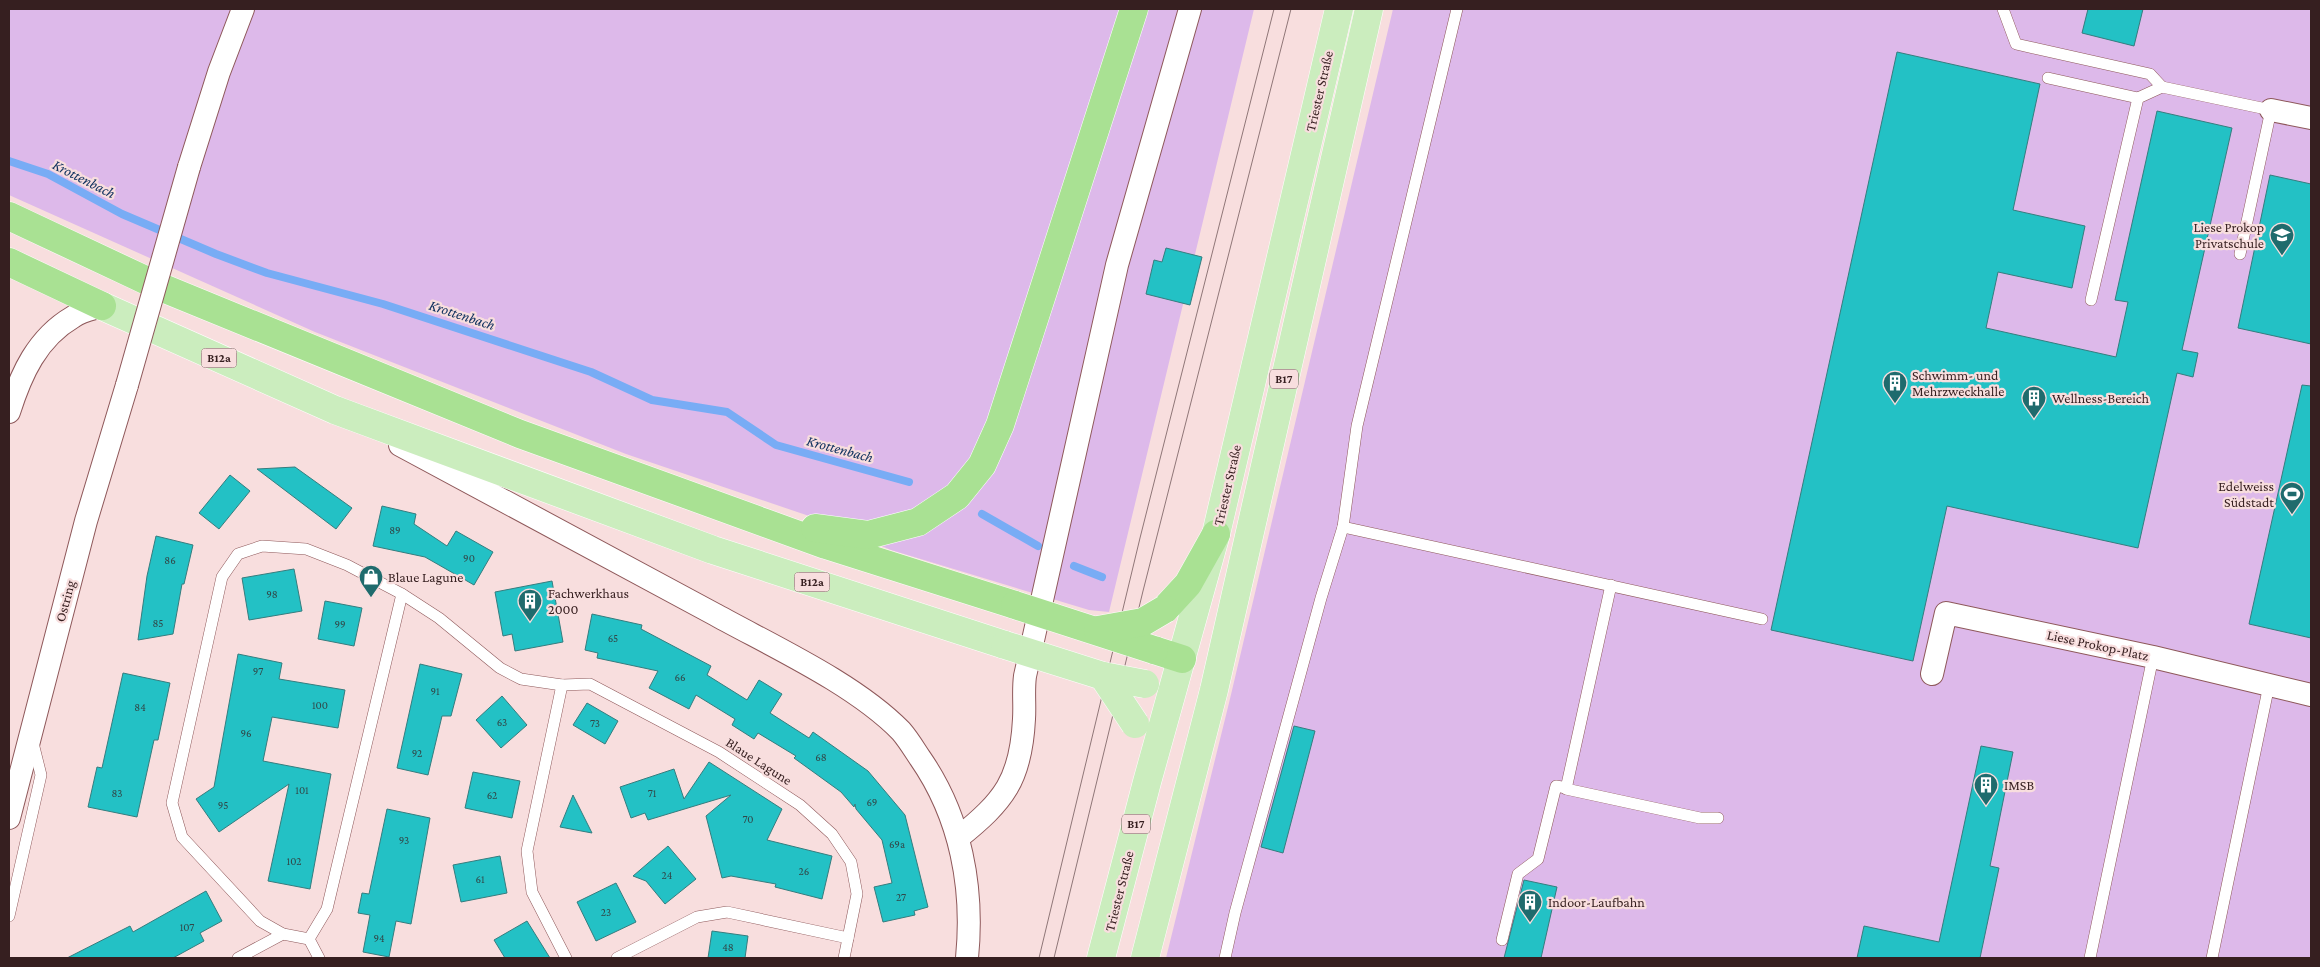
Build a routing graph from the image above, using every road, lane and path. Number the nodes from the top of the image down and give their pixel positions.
1 (243, 9) edge
2 (1134, 9) edge
3 (1190, 9) edge
4 (1339, 9) edge
5 (1368, 9) edge
6 (1457, 9) edge
7 (2003, 9) edge
8 (2048, 78) dead end
9 (2162, 87) junction
10 (2138, 98) junction
11 (2271, 110) junction
12 (2311, 118) edge
13 (9, 216) edge
14 (2240, 254) dead end
15 (9, 262) edge
16 (2091, 300) dead end
17 (102, 306) junction
18 (335, 410) junction
19 (9, 412) edge
20 (724, 508) junction
21 (1343, 527) junction
22 (1216, 534) junction
23 (1611, 586) junction
24 (402, 594) junction
25 (1762, 618) dead end
26 (1092, 630) junction
27 (2153, 657) junction
28 (1182, 659) junction
29 (1932, 674) dead end
30 (1103, 676) junction
31 (562, 685) junction
32 (2269, 685) junction
33 (1173, 690) junction
34 (1214, 690) junction
35 (2311, 695) edge
36 (31, 733) junction
37 (1147, 782) junction
38 (1567, 788) junction
39 (9, 818) edge
40 (1718, 818) dead end
41 (958, 838) junction
42 (9, 916) edge
43 (283, 934) junction
44 (848, 938) junction
45 (309, 939) junction
46 (1502, 940) dead end
47 (238, 958) edge
48 (319, 958) edge
49 (566, 958) edge
50 (617, 958) edge
51 (844, 958) edge
52 (967, 958) edge
53 (1101, 958) edge
54 (1145, 958) edge
55 (1225, 958) edge
56 (2090, 958) edge
57 (2212, 958) edge

1 - 36 street, Ostring, bridge
2 - 20 highway
3 - 41 street
4 - 22 main road, Triester Straße / B17
5 - 34 main road, B17
6 - 21 lane
7 - 9 lane
8 - 10 lane
9 - 10 lane
9 - 11 lane
10 - 16 lane
11 - 12 street
11 - 14 lane
13 - 20 highway
15 - 17 highway
17 - 18 main road, B12a
17 - 19 street
18 - 30 main road, B12a, bridge
18 - 41 street
20 - 26 highway, bridge
21 - 23 lane
21 - 55 lane
22 - 26 highway, bridge
22 - 28 main road, Triester Straße / B17
23 - 25 lane
23 - 38 lane
24 - 31 lane, Blaue Lagune
24 - 43 lane, Blaue Lagune
24 - 45 lane
26 - 28 highway, bridge
27 - 29 street, Liese Prokop-Platz
27 - 32 street, Liese Prokop-Platz
27 - 56 lane
28 - 33 main road, Triester Straße / B17
28 - 34 main road
30 - 33 main road, B12a, bridge
30 - 37 main road, bridge
31 - 44 lane, Blaue Lagune
31 - 49 lane
32 - 35 street, Liese Prokop-Platz
32 - 57 lane
33 - 34 main road
33 - 37 main road, Triester Straße / B17
34 - 54 main road, B17
36 - 39 street, Ostring
36 - 42 lane
37 - 53 main road, Triester Straße / B17
38 - 40 lane
38 - 46 lane
41 - 52 street
43 - 45 lane, Blaue Lagune
43 - 47 lane
44 - 50 lane
44 - 51 lane, Blaue Lagune
45 - 48 lane

